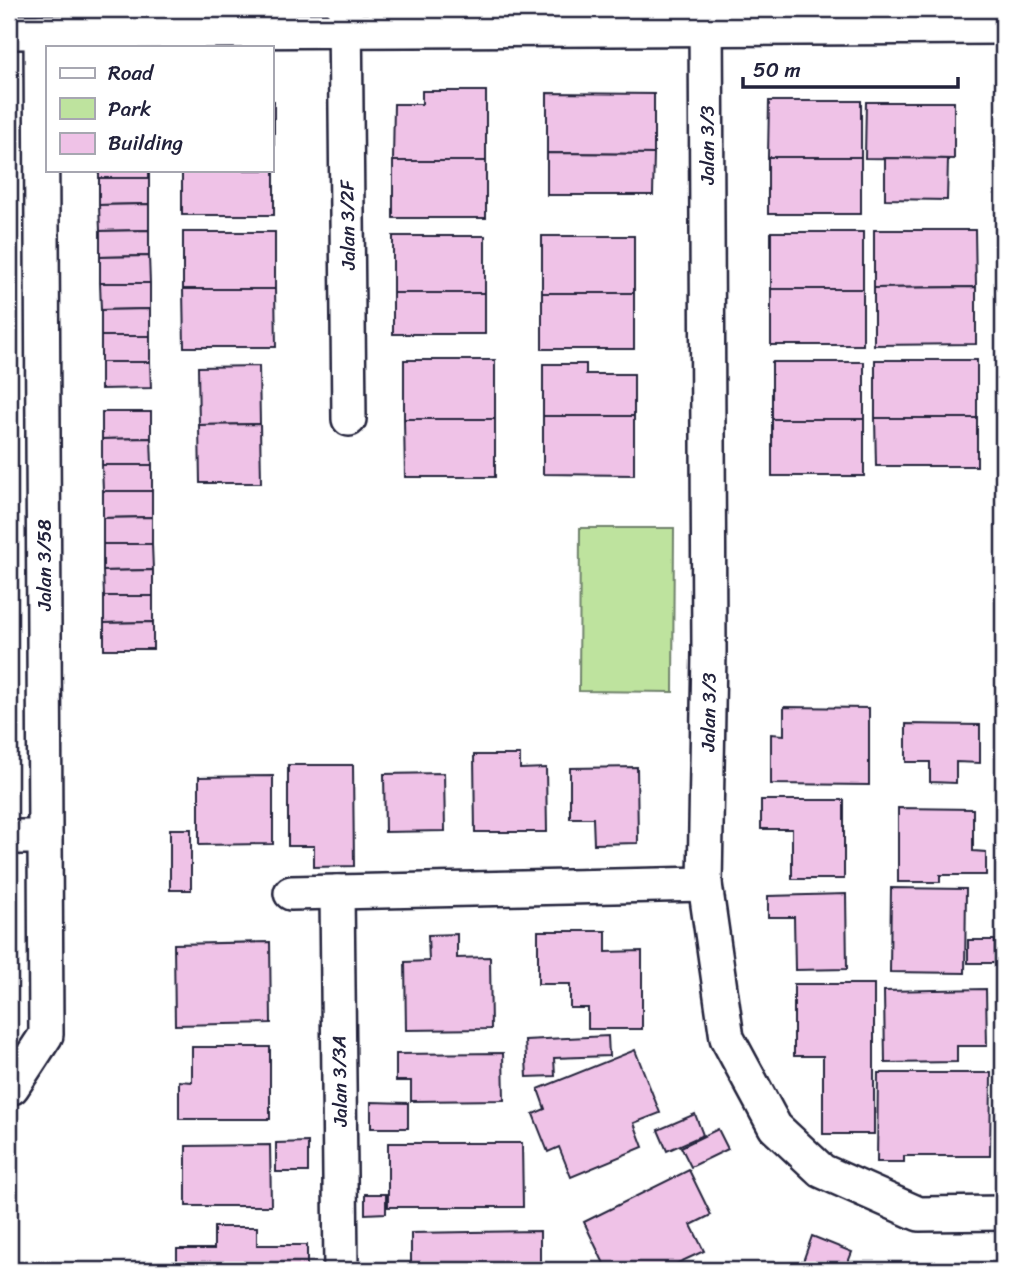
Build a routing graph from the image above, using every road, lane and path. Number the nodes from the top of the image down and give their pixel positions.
1 (706, 19) edge
2 (345, 20) edge
3 (1003, 27) edge
4 (25, 32) edge
5 (349, 419) dead end
6 (9, 837) edge
7 (45, 837) junction
8 (705, 884) junction
9 (337, 892) junction
10 (291, 893) dead end
11 (10, 1087) edge
12 (1003, 1213) edge
13 (341, 1270) edge

1 - 2 street
1 - 3 street
1 - 8 street, Jalan 3/3
2 - 4 street
2 - 5 street, Jalan 3/2F
4 - 7 street, Jalan 3/58
6 - 7 street
7 - 11 street, Jalan 3/58
8 - 9 street
8 - 12 street, Jalan 3/3
9 - 10 street
9 - 13 street, Jalan 3/3A

